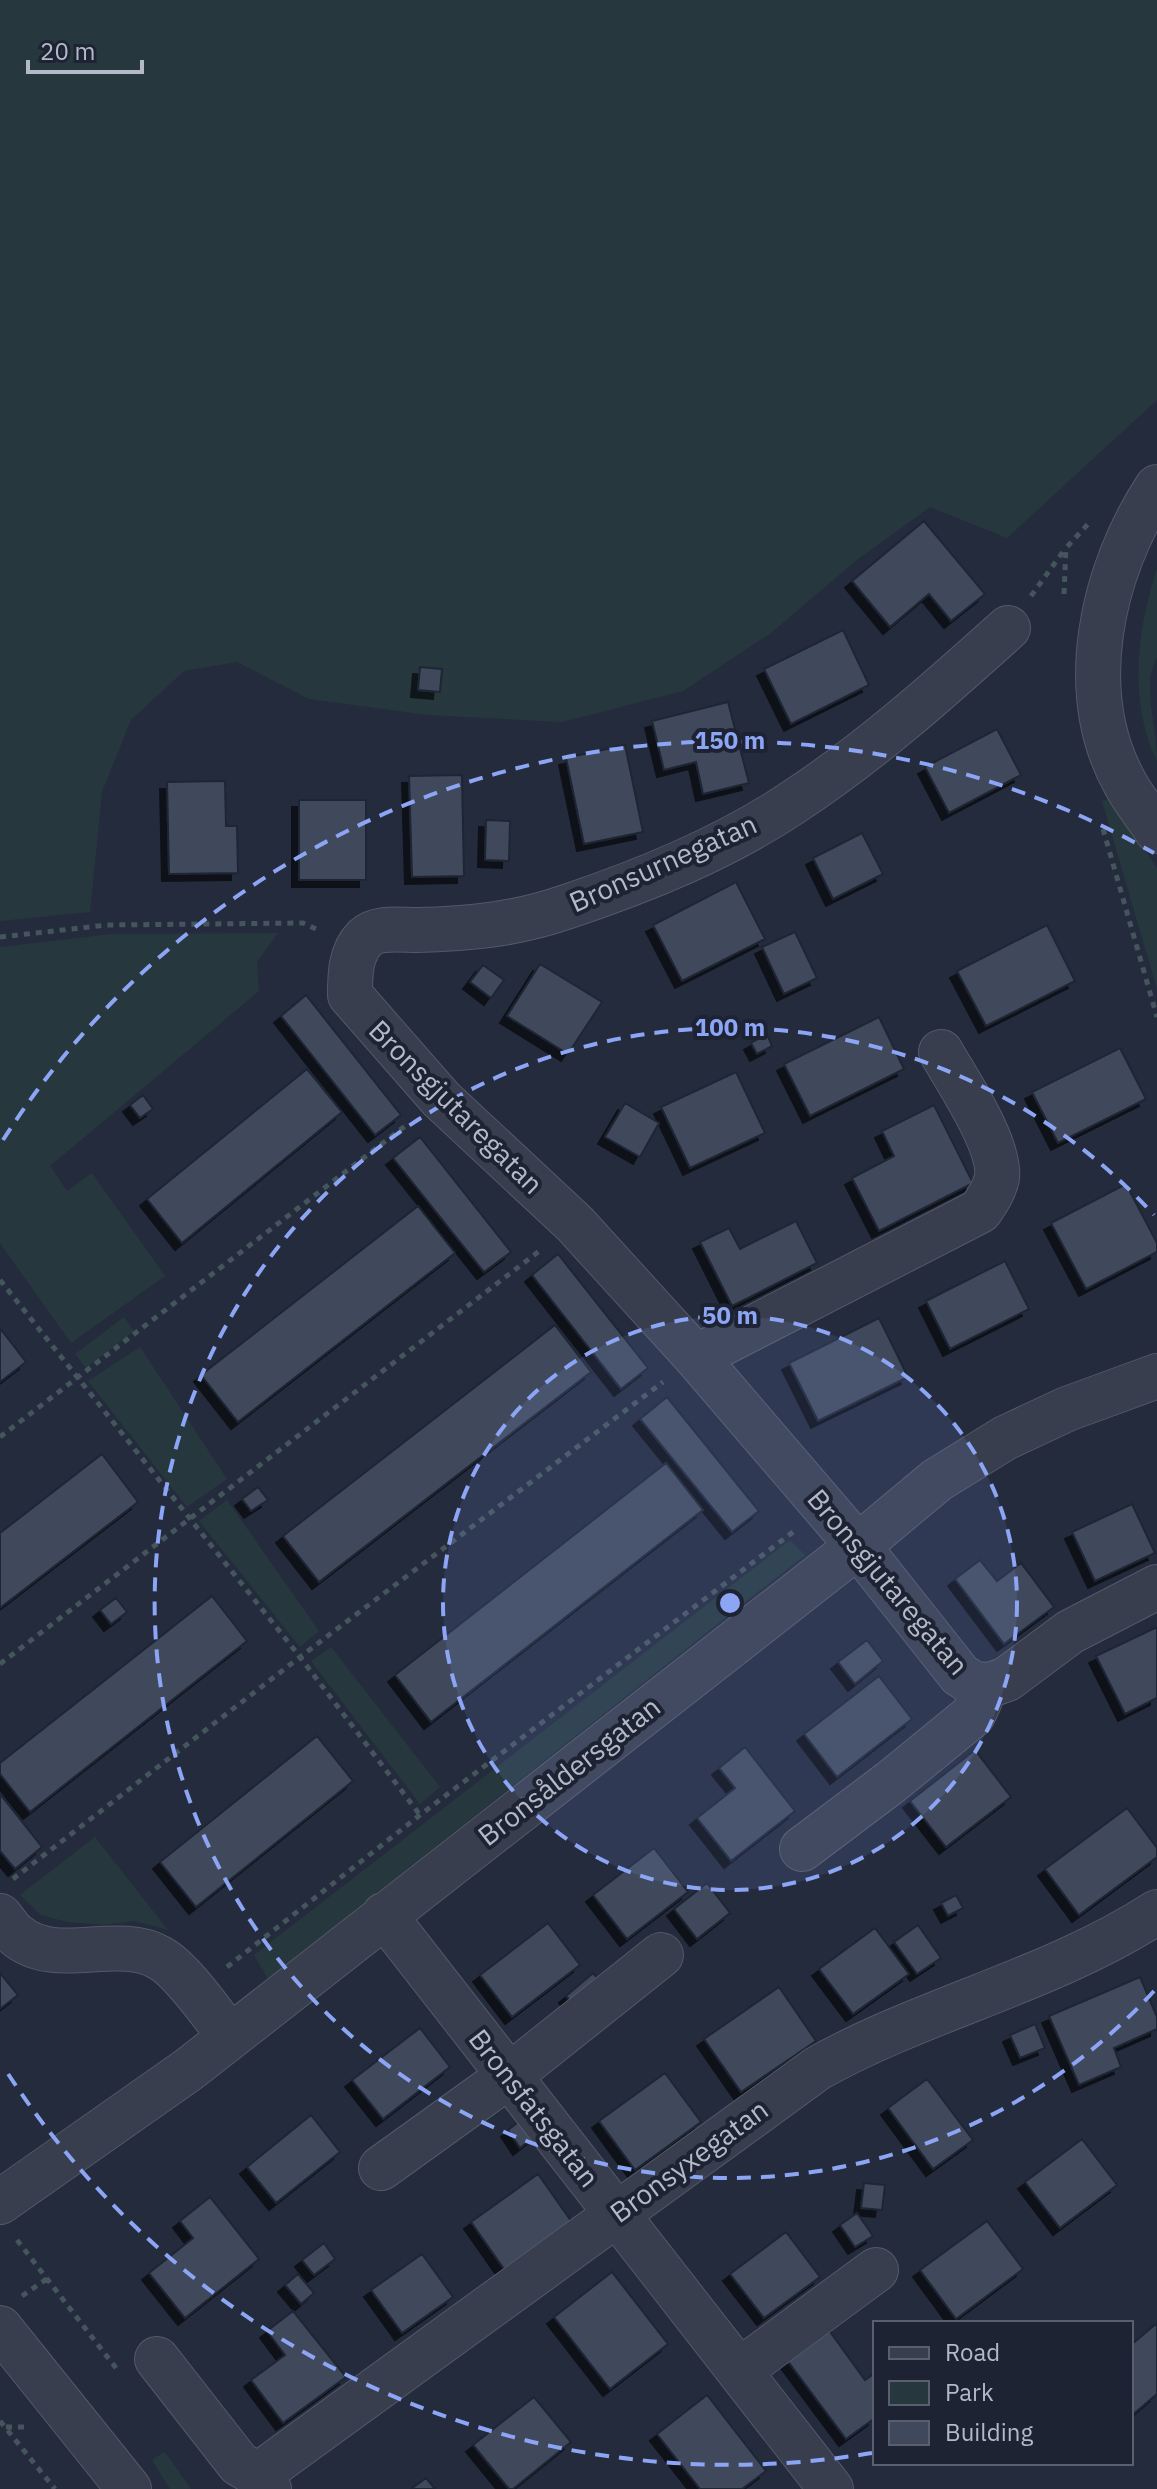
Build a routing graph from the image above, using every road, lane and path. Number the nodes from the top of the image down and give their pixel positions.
1 (1157, 487) edge
2 (1066, 548) dead end
3 (1008, 628) joint
4 (1157, 831) edge
5 (0, 937) edge
6 (357, 948) junction
7 (941, 1052) dead end
8 (441, 1099) junction
9 (575, 1224) junction
10 (0, 1280) edge
11 (696, 1357) junction
12 (1157, 1376) edge
13 (76, 1377) junction
14 (0, 1437) edge
15 (826, 1507) junction
16 (189, 1519) junction
17 (858, 1546) junction
18 (1157, 1587) edge
19 (300, 1657) junction
20 (0, 1664) edge
21 (982, 1685) junction
22 (420, 1815) junction
23 (802, 1849) dead end
24 (6, 1897) edge
25 (1157, 1912) edge
26 (384, 1915) junction
27 (661, 1955) dead end
28 (195, 1992) junction
29 (230, 2037) junction
30 (509, 2076) junction
31 (381, 2168) dead end
32 (616, 2213) junction
33 (5, 2216) edge
34 (876, 2270) dead end
35 (0, 2328) edge
36 (140, 2368) joint
37 (739, 2371) junction
38 (0, 2421) edge
39 (5, 2427) junction
40 (30, 2427) dead end
41 (264, 2482) edge
42 (55, 2489) edge
43 (129, 2489) edge
44 (831, 2489) edge

1 - 4 street
2 - 3 path
3 - 6 street, Bronsurnegatan
5 - 6 path
6 - 8 street, Bronsgjutaregatan
7 - 11 street
8 - 9 street, Bronsgjutaregatan
8 - 13 path
9 - 11 street, Bronsgjutaregatan
9 - 16 path
10 - 13 path
11 - 15 street, Bronsgjutaregatan
11 - 19 path
12 - 17 street, Bronsåldersgatan
13 - 14 path
13 - 16 path
15 - 17 street, Bronsgjutaregatan
15 - 22 path
16 - 19 path
16 - 20 path
17 - 21 street, Bronsgjutaregatan
17 - 26 street, Bronsåldersgatan
18 - 21 street, Bronsgjutaregatan
19 - 22 path
19 - 24 path
21 - 23 street
22 - 28 path
24 - 28 street
25 - 32 street, Bronsyxegatan
26 - 29 street, Bronsåldersgatan
26 - 30 street, Bronsfatsgatan
27 - 30 street
28 - 29 street
29 - 33 street, Bronsåldersgatan
30 - 31 street
30 - 32 street, Bronsfatsgatan
32 - 37 street, Bronsfatsgatan
32 - 41 street, Bronsyxegatan
33 - 36 path
34 - 37 street
35 - 43 street
36 - 41 street, Bronsyxegatan
37 - 44 street, Bronsfatsgatan
38 - 39 path
39 - 40 path
39 - 42 path

